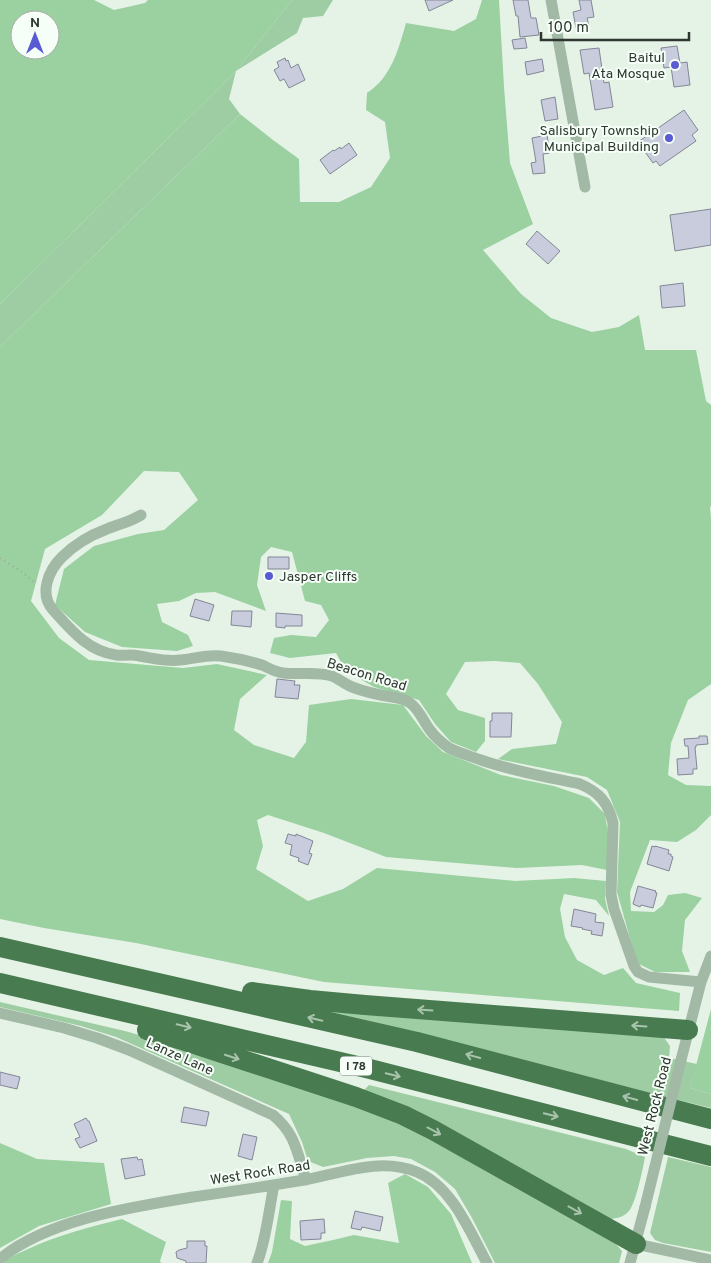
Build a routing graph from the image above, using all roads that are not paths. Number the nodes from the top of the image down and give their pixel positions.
1 (551, 0) edge
2 (584, 187) dead end
3 (141, 515) dead end
4 (0, 942) edge
5 (0, 947) edge
6 (711, 956) edge
7 (700, 982) junction
8 (0, 983) edge
9 (0, 991) edge
10 (0, 1013) edge
11 (688, 1030) junction
12 (711, 1119) edge
13 (711, 1156) edge
14 (306, 1180) junction
15 (274, 1185) junction
16 (633, 1254) edge
17 (0, 1259) edge
18 (711, 1260) edge
19 (257, 1263) edge
20 (487, 1263) edge

1 - 2 street
3 - 7 street, Beacon Road
11 -> 4 highway
12 -> 5 highway
6 - 7 street, West Rock Road
7 - 11 street, West Rock Road
8 -> 13 highway, I 78
9 -> 16 highway
10 - 14 street, Lanze Lane
11 - 16 street, West Rock Road, bridge
14 - 15 street, West Rock Road
14 - 20 street, West Rock Road
15 - 17 street, West Rock Road
15 - 19 street
16 - 18 street

